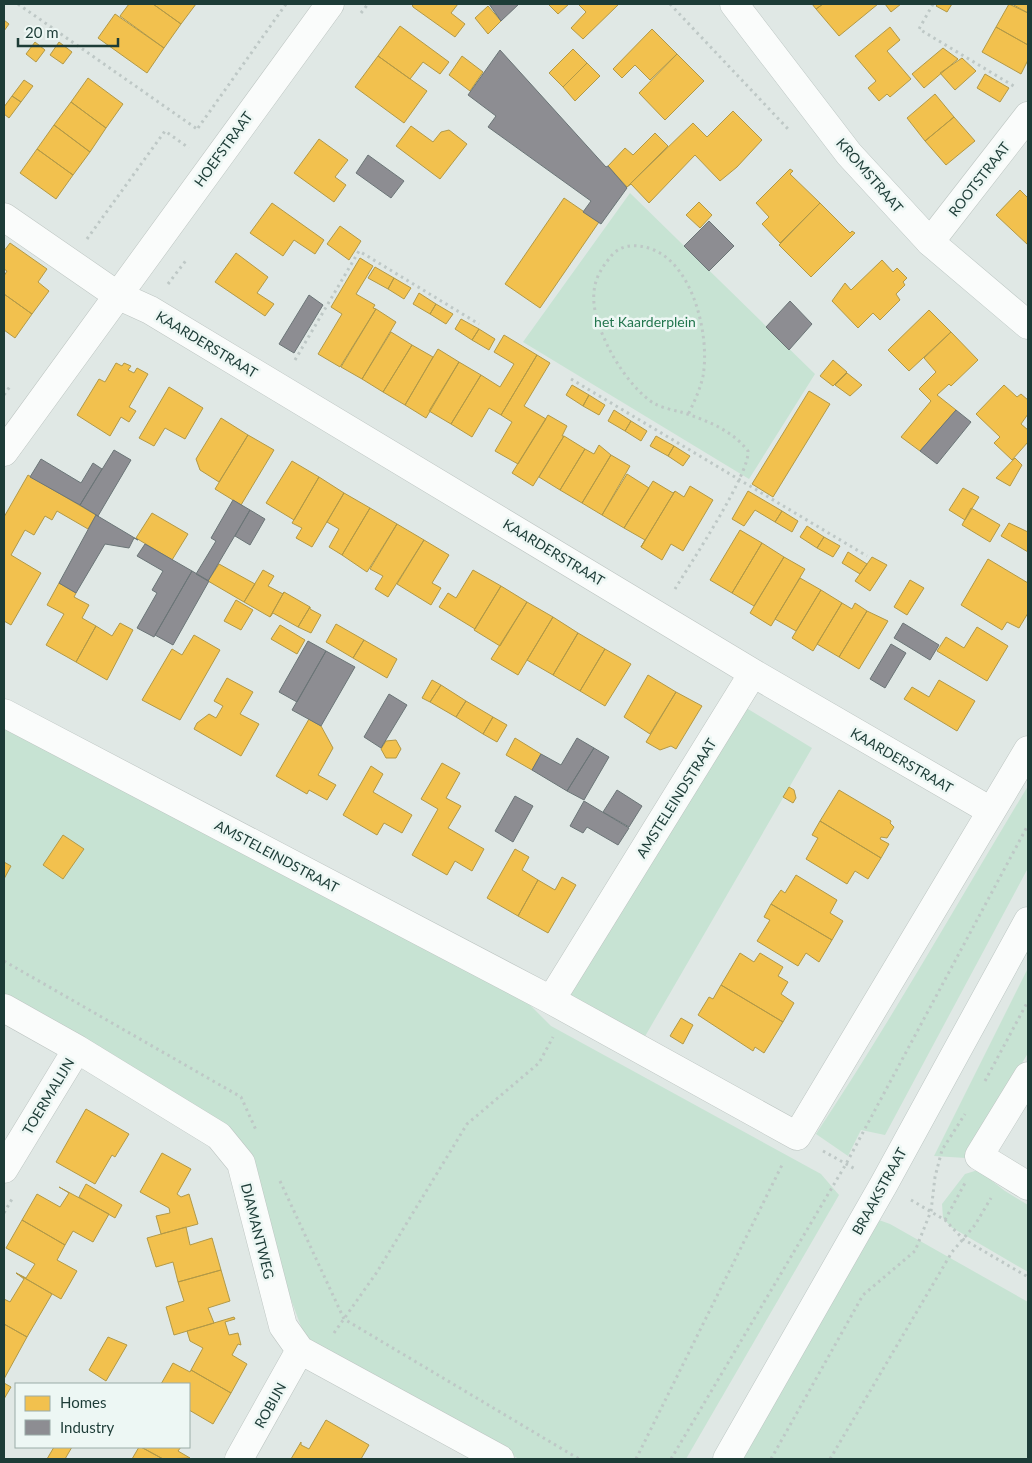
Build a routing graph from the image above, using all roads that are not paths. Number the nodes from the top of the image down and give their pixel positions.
1 (330, 4) edge
2 (734, 4) edge
3 (1028, 116) edge
4 (4, 217) edge
5 (930, 242) junction
6 (117, 295) junction
7 (1028, 325) edge
8 (4, 452) edge
9 (753, 673) junction
10 (4, 713) edge
11 (1028, 750) edge
12 (991, 811) junction
13 (1028, 921) edge
14 (559, 1004) junction
15 (4, 1008) edge
16 (77, 1049) junction
17 (1028, 1076) edge
18 (4, 1169) edge
19 (1017, 1179) edge
20 (308, 1354) junction
21 (239, 1459) edge
22 (500, 1459) edge
23 (727, 1459) edge

1 - 6 street, HOEFSTRAAT
2 - 5 street, KROMSTRAAT
3 - 5 street, ROOTSTRAAT
4 - 6 street, KAARDERSTRAAT
5 - 7 street, KROMSTRAAT
6 - 8 street, HOEFSTRAAT
6 - 9 street, KAARDERSTRAAT
9 - 12 street, KAARDERSTRAAT
9 - 14 street, AMSTELEINDSTRAAT
10 - 14 street, AMSTELEINDSTRAAT
11 - 12 street
12 - 14 street, AMSTELEINDSTRAAT
13 - 23 street, BRAAKSTRAAT
15 - 16 street, DIAMANTWEG
16 - 18 street, TOERMALIJN
16 - 20 street, DIAMANTWEG
17 - 19 street
20 - 21 street, ROBIJN
20 - 22 street, DIAMANTWEG

